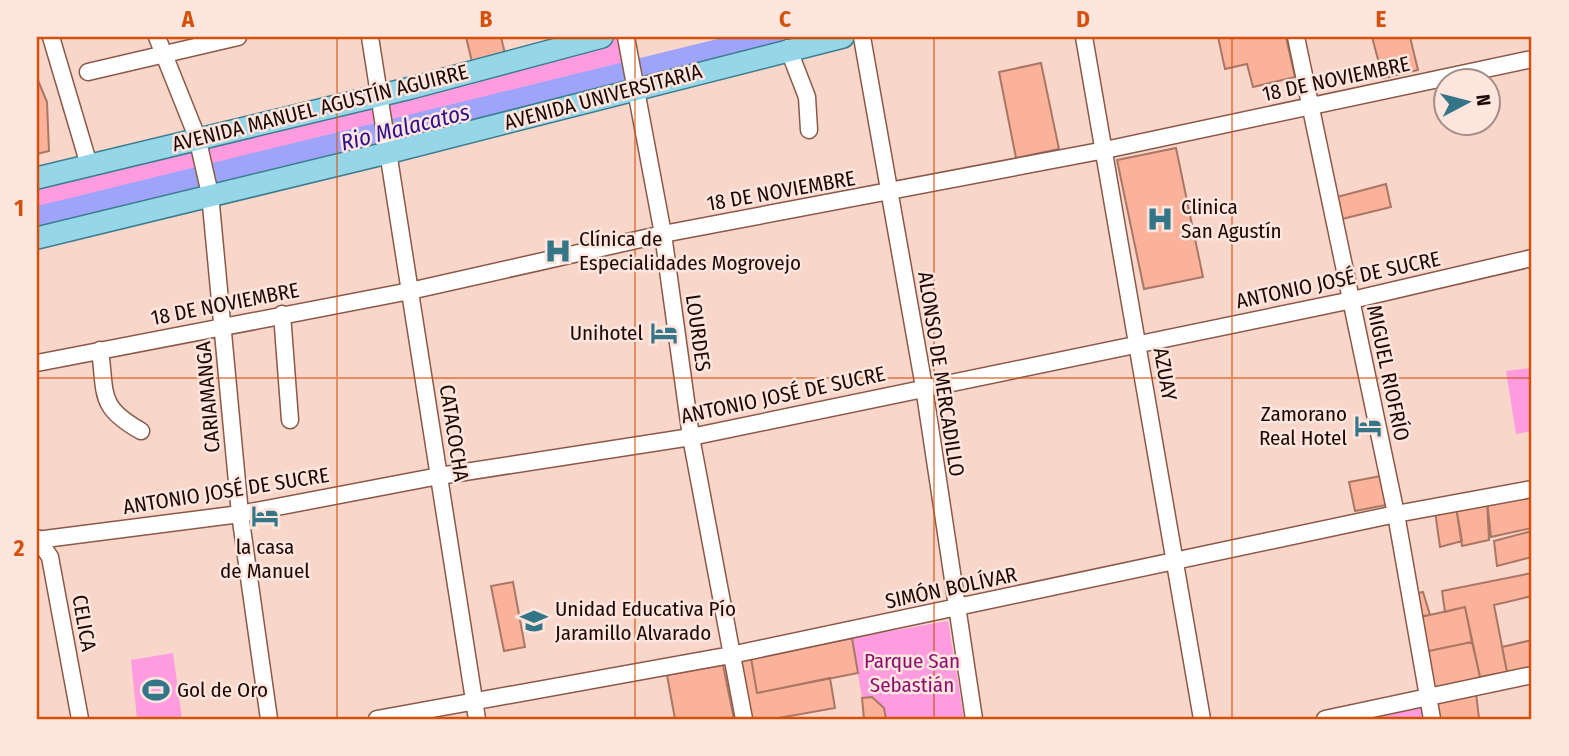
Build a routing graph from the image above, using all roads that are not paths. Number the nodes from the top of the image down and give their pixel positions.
1 (51, 37) edge
2 (156, 37) edge
3 (238, 37) edge
4 (370, 37) edge
5 (602, 37) edge
6 (843, 37) edge
7 (862, 37) edge
8 (1084, 37) edge
9 (1296, 37) edge
10 (626, 41) edge
11 (788, 48) junction
12 (164, 54) junction
13 (1532, 60) edge
14 (88, 72) dead end
15 (633, 84) junction
16 (380, 100) junction
17 (1310, 106) junction
18 (808, 130) dead end
19 (198, 141) junction
20 (386, 146) junction
21 (1105, 150) junction
22 (89, 165) junction
23 (37, 178) edge
24 (209, 189) junction
25 (890, 193) junction
26 (663, 233) junction
27 (37, 238) edge
28 (1532, 258) edge
29 (410, 290) junction
30 (1352, 300) junction
31 (282, 314) junction
32 (222, 325) junction
33 (1138, 344) junction
34 (100, 350) junction
35 (37, 363) edge
36 (924, 387) junction
37 (290, 420) dead end
38 (141, 431) dead end
39 (691, 437) junction
40 (439, 476) junction
41 (1532, 489) edge
42 (240, 514) junction
43 (1396, 514) junction
44 (38, 539) edge
45 (1176, 561) junction
46 (956, 610) junction
47 (731, 655) junction
48 (1532, 675) edge
49 (1428, 696) junction
50 (474, 702) junction
51 (80, 719) edge
52 (269, 719) edge
53 (377, 719) edge
54 (477, 719) edge
55 (744, 719) edge
56 (974, 719) edge
57 (1202, 719) edge
58 (1325, 719) edge
59 (1432, 719) edge

1 - 22 street
2 - 12 street, CARIAMANGA
3 - 12 street
4 - 16 street, CATACOCHA
5 - 16 main road, AVENIDA MANUEL AGUSTÍN AGUIRRE
6 - 11 main road, AVENIDA UNIVERSITARIA
7 - 25 street, ALONSO DE MERCADILLO
8 - 21 street, AZUAY
9 - 17 street, MIGUEL RIOFRÍO
10 - 15 street, LOURDES
11 - 15 main road, AVENIDA UNIVERSITARIA
11 - 18 street
12 - 14 street
12 - 19 street, CARIAMANGA
13 - 17 street, 18 DE NOVIEMBRE
15 - 20 main road, AVENIDA UNIVERSITARIA
15 - 26 street, LOURDES
16 - 19 main road, AVENIDA MANUEL AGUSTÍN AGUIRRE
16 - 20 street, CATACOCHA
17 - 21 street, 18 DE NOVIEMBRE
17 - 30 street, MIGUEL RIOFRÍO
19 - 22 main road, AVENIDA MANUEL AGUSTÍN AGUIRRE
19 - 24 street, CARIAMANGA
20 - 24 main road, AVENIDA UNIVERSITARIA
20 - 29 street, CATACOCHA
21 - 25 street, 18 DE NOVIEMBRE
21 - 33 street, AZUAY
22 - 23 main road, AVENIDA MANUEL AGUSTÍN AGUIRRE
24 - 27 main road, AVENIDA UNIVERSITARIA
24 - 32 street, CARIAMANGA
25 - 26 street, 18 DE NOVIEMBRE
25 - 36 street, ALONSO DE MERCADILLO
26 - 29 street, 18 DE NOVIEMBRE
26 - 39 street, LOURDES
28 - 30 street, ANTONIO JOSÉ DE SUCRE
29 - 31 street, 18 DE NOVIEMBRE
29 - 40 street, CATACOCHA
30 - 33 street, ANTONIO JOSÉ DE SUCRE
30 - 43 street, MIGUEL RIOFRÍO
31 - 32 street, 18 DE NOVIEMBRE
31 - 37 street
32 - 34 street, 18 DE NOVIEMBRE
32 - 42 street, CARIAMANGA
33 - 36 street, ANTONIO JOSÉ DE SUCRE
33 - 45 street, AZUAY
34 - 35 street, 18 DE NOVIEMBRE
34 - 38 street
36 - 39 street, ANTONIO JOSÉ DE SUCRE
36 - 46 street, ALONSO DE MERCADILLO
39 - 40 street, ANTONIO JOSÉ DE SUCRE
39 - 47 street, LOURDES
40 - 42 street, ANTONIO JOSÉ DE SUCRE
40 - 50 street, CATACOCHA
41 - 43 street, SIMÓN BOLÍVAR
42 - 44 street, ANTONIO JOSÉ DE SUCRE
42 - 52 street, CARIAMANGA
43 - 45 street, SIMÓN BOLÍVAR
43 - 49 street, MIGUEL RIOFRÍO
44 - 51 street, CELICA
45 - 46 street, SIMÓN BOLÍVAR
45 - 57 street, AZUAY
46 - 47 street, SIMÓN BOLÍVAR
46 - 56 street, ALONSO DE MERCADILLO
47 - 50 street, SIMÓN BOLÍVAR
47 - 55 street, LOURDES
48 - 49 street
49 - 58 street
49 - 59 street, MIGUEL RIOFRÍO
50 - 53 street, SIMÓN BOLÍVAR
50 - 54 street, CATACOCHA

